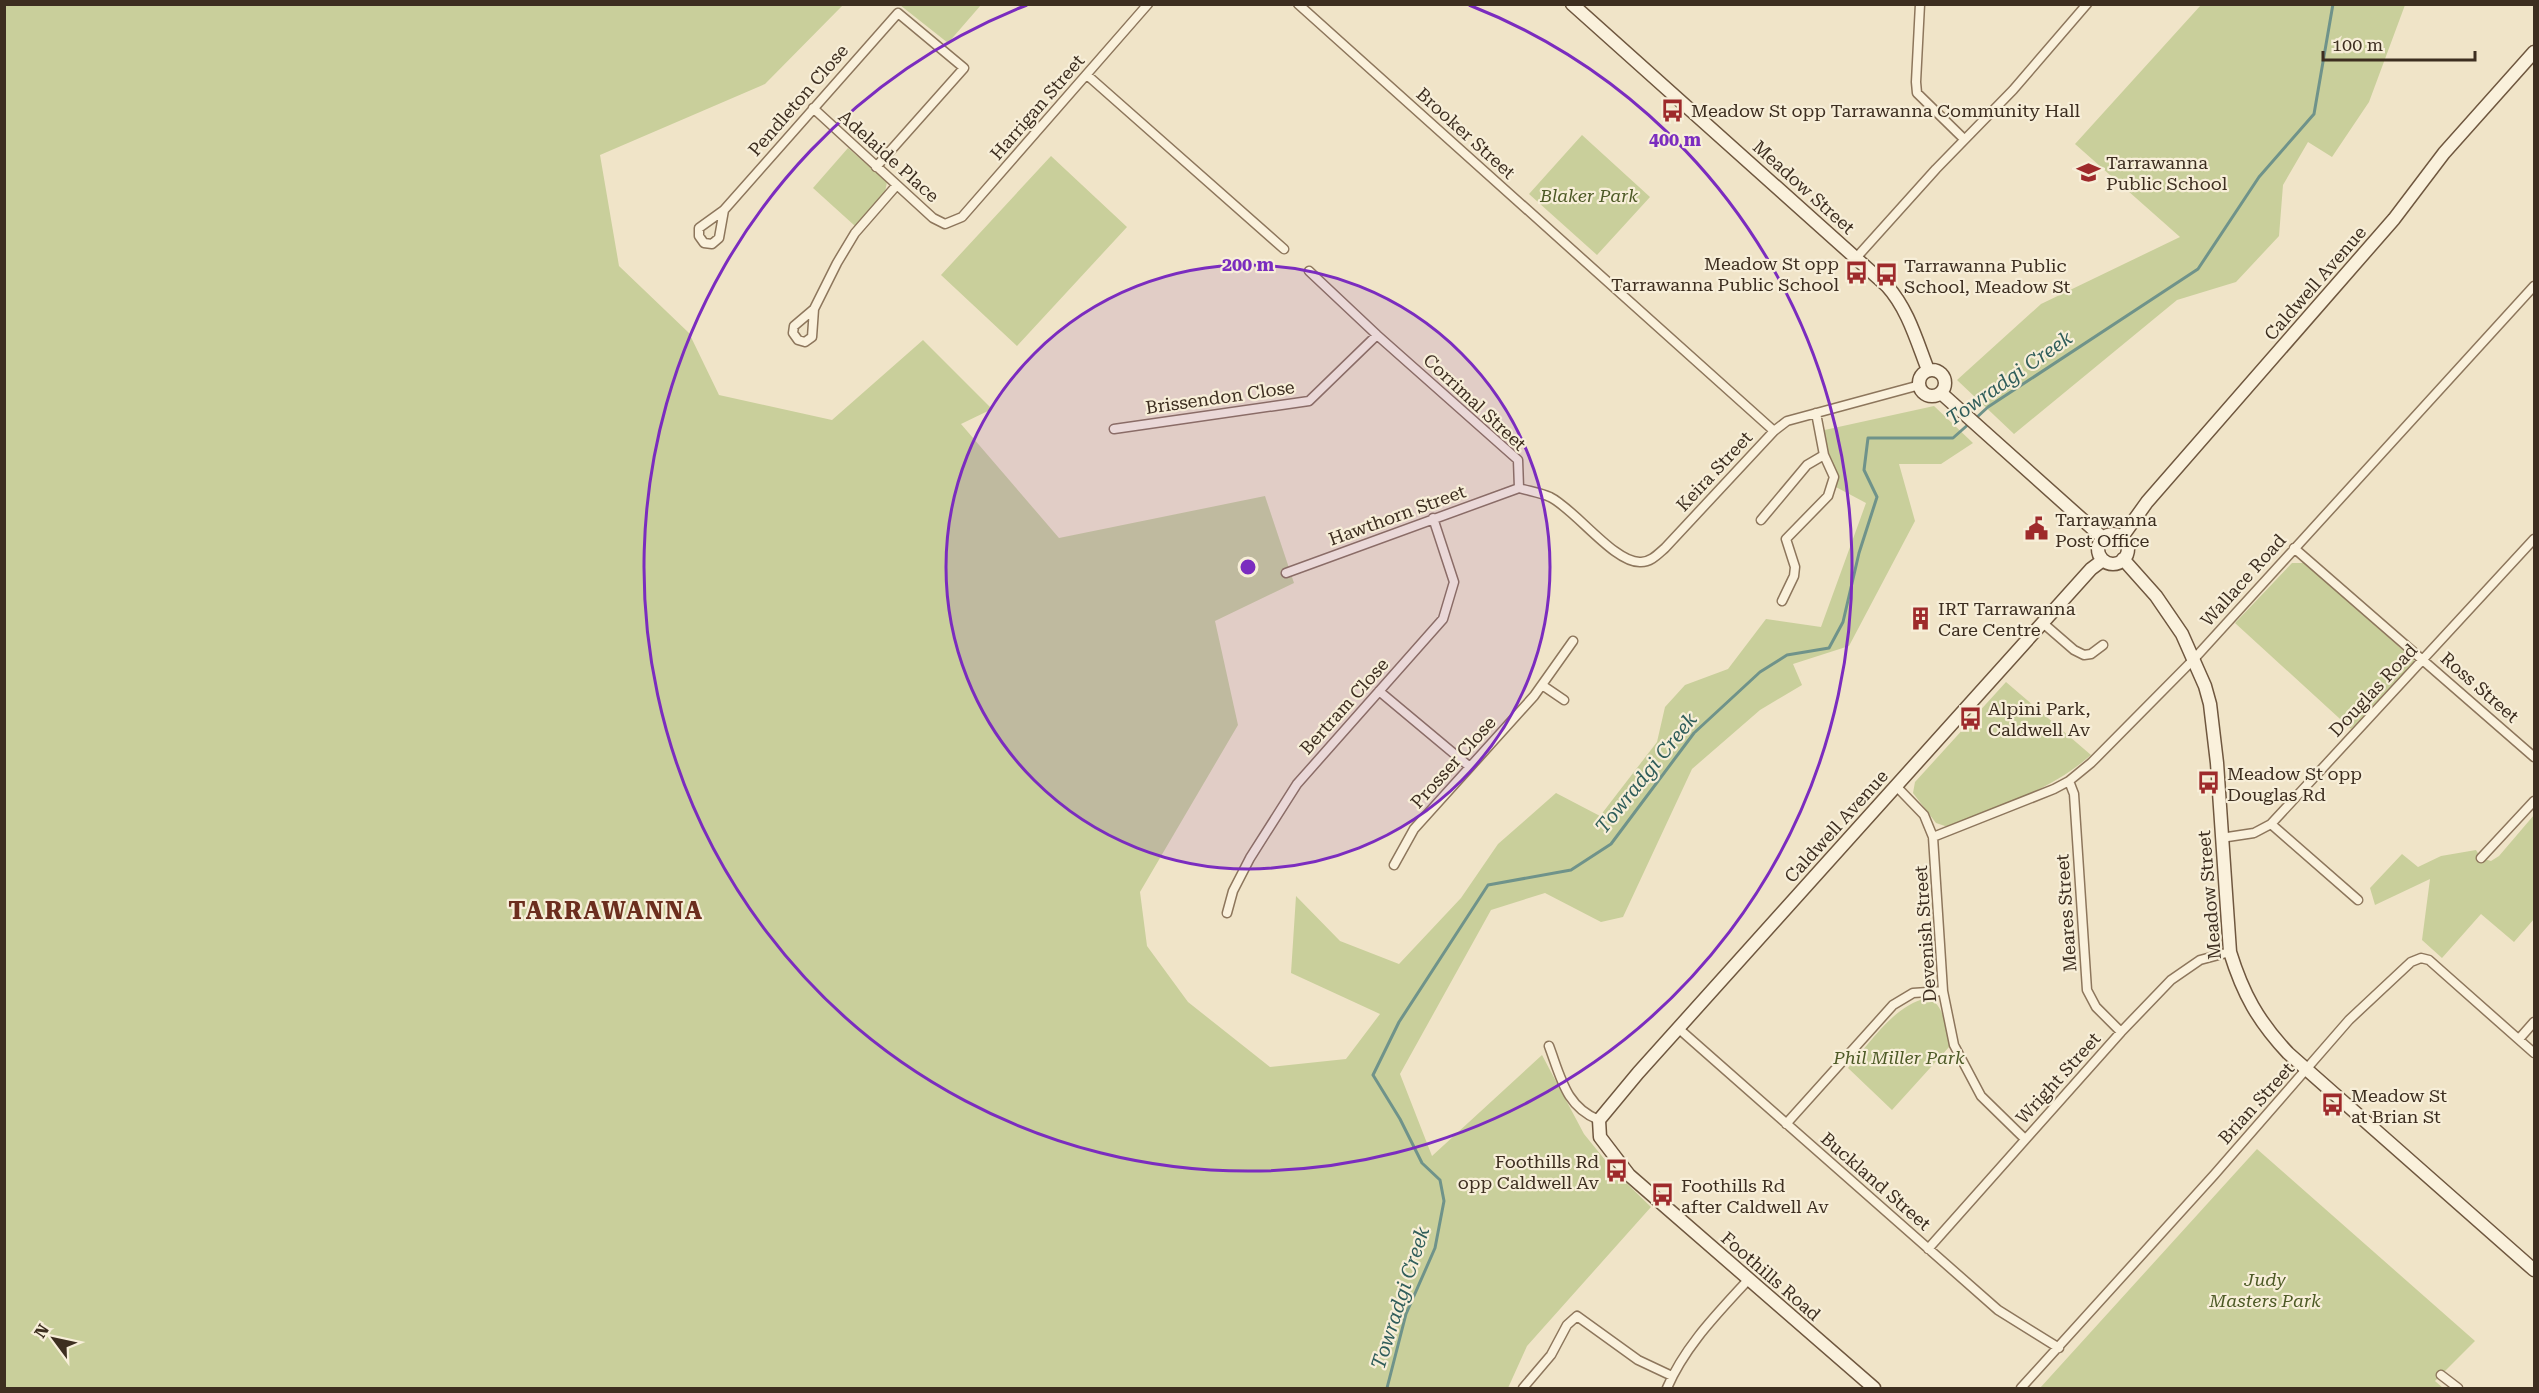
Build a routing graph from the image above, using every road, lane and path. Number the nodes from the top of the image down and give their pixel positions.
1 (1148, 4) edge
2 (1298, 4) edge
3 (1572, 4) edge
4 (1920, 4) edge
5 (2087, 4) edge
6 (2535, 52) edge
7 (1087, 75) junction
8 (813, 108) junction
9 (1964, 140) junction
10 (876, 167) junction
11 (896, 186) junction
12 (724, 210) dead end
13 (945, 224) joint
14 (1284, 249) dead end
15 (1856, 258) junction
16 (1309, 271) dead end
17 (2535, 286) edge
18 (814, 309) dead end
19 (1377, 335) junction
20 (1928, 370) junction
21 (1920, 385) junction
22 (1941, 393) junction
23 (1816, 413) junction
24 (1114, 429) dead end
25 (1774, 431) junction
26 (1824, 455) junction
27 (1519, 488) junction
28 (1433, 518) junction
29 (1761, 520) dead end
30 (2122, 537) junction
31 (2103, 538) junction
32 (2535, 539) edge
33 (2294, 548) junction
34 (2123, 559) junction
35 (2103, 560) junction
36 (1286, 573) dead end
37 (1782, 601) dead end
38 (2044, 624) junction
39 (1573, 641) dead end
40 (2103, 645) dead end
41 (2194, 659) junction
42 (2424, 660) junction
43 (1542, 685) junction
44 (1379, 691) junction
45 (1564, 700) dead end
46 (2535, 757) edge
47 (1470, 767) junction
48 (2069, 781) junction
49 (1896, 787) junction
50 (2535, 801) edge
51 (2271, 824) junction
52 (1933, 837) junction
53 (2221, 838) junction
54 (2481, 858) dead end
55 (1394, 865) dead end
56 (2358, 900) dead end
57 (1227, 913) dead end
58 (2230, 952) junction
59 (1943, 991) junction
60 (2535, 1022) edge
61 (1678, 1028) junction
62 (2121, 1032) junction
63 (2519, 1039) junction
64 (1549, 1046) dead end
65 (2535, 1053) edge
66 (2307, 1070) junction
67 (1599, 1120) junction
68 (1786, 1124) junction
69 (2025, 1139) junction
70 (1928, 1248) junction
71 (2535, 1270) edge
72 (1748, 1280) junction
73 (2059, 1348) junction
74 (2441, 1374) dead end
75 (1672, 1376) junction
76 (1522, 1389) edge
77 (1667, 1389) edge
78 (1874, 1389) edge
79 (2021, 1389) edge
80 (2458, 1389) edge

1 - 7 street, Harrigan Street
2 - 25 street, Brooker Street
3 - 15 main road, Meadow Street
4 - 9 street
5 - 9 street
6 - 30 main road, Caldwell Avenue
7 - 13 street, Harrigan Street
7 - 14 street
8 - 10 street, Adelaide Place
8 - 10 street, Pendleton Close
8 - 12 street, Pendleton Close
9 - 15 street
10 - 11 street, Adelaide Place
11 - 13 street, Adelaide Place
11 - 18 street
15 - 20 main road, Meadow Street
16 - 19 street, Corrimal Street
17 - 33 street, Wallace Road
19 - 24 street, Brissendon Close
19 - 27 street, Corrimal Street
20 - 21 main road
20 - 22 main road
21 - 22 main road
21 - 23 street, Keira Street
22 - 31 main road
23 - 25 street, Keira Street
23 - 26 street
25 - 27 street, Keira Street
26 - 29 street
26 - 37 street
27 - 28 street, Hawthorn Street
28 - 36 street, Hawthorn Street
28 - 44 street, Bertram Close
30 - 31 main road
30 - 34 main road
31 - 35 main road
32 - 42 street, Douglas Road
33 - 41 street, Wallace Road
33 - 42 street, Ross Street
34 - 35 main road
34 - 41 main road, Meadow Street
35 - 38 main road, Caldwell Avenue
38 - 40 street
38 - 49 main road, Caldwell Avenue
39 - 43 street, Prosser Close
41 - 48 street, Wallace Road
41 - 53 main road, Meadow Street
42 - 46 street, Ross Street
42 - 51 street, Douglas Road
43 - 45 street
43 - 47 street, Prosser Close
44 - 47 street
44 - 57 street, Bertram Close
47 - 55 street, Prosser Close
48 - 52 street, Wallace Road
48 - 62 street, Meares Street
49 - 52 street, Devenish Street
49 - 61 main road, Caldwell Avenue
50 - 54 street
51 - 53 street, Douglas Road
51 - 56 street
52 - 59 street, Devenish Street
53 - 58 main road, Meadow Street
58 - 62 street, Wright Street
58 - 66 main road, Meadow Street
59 - 68 street
59 - 69 street, Devenish Street
60 - 63 street
61 - 67 main road, Caldwell Avenue
61 - 68 street, Buckland Street
62 - 69 street, Wright Street
63 - 65 street, Brian Street
63 - 66 street, Brian Street
64 - 67 street
66 - 71 main road, Meadow Street
66 - 73 street, Brian Street
67 - 72 main road, Foothills Road
68 - 70 street, Buckland Street
69 - 70 street, Wright Street
70 - 73 street, Buckland Street
72 - 75 street
72 - 78 main road, Foothills Road
73 - 79 street, Brian Street
74 - 80 street
75 - 76 street
75 - 77 street

